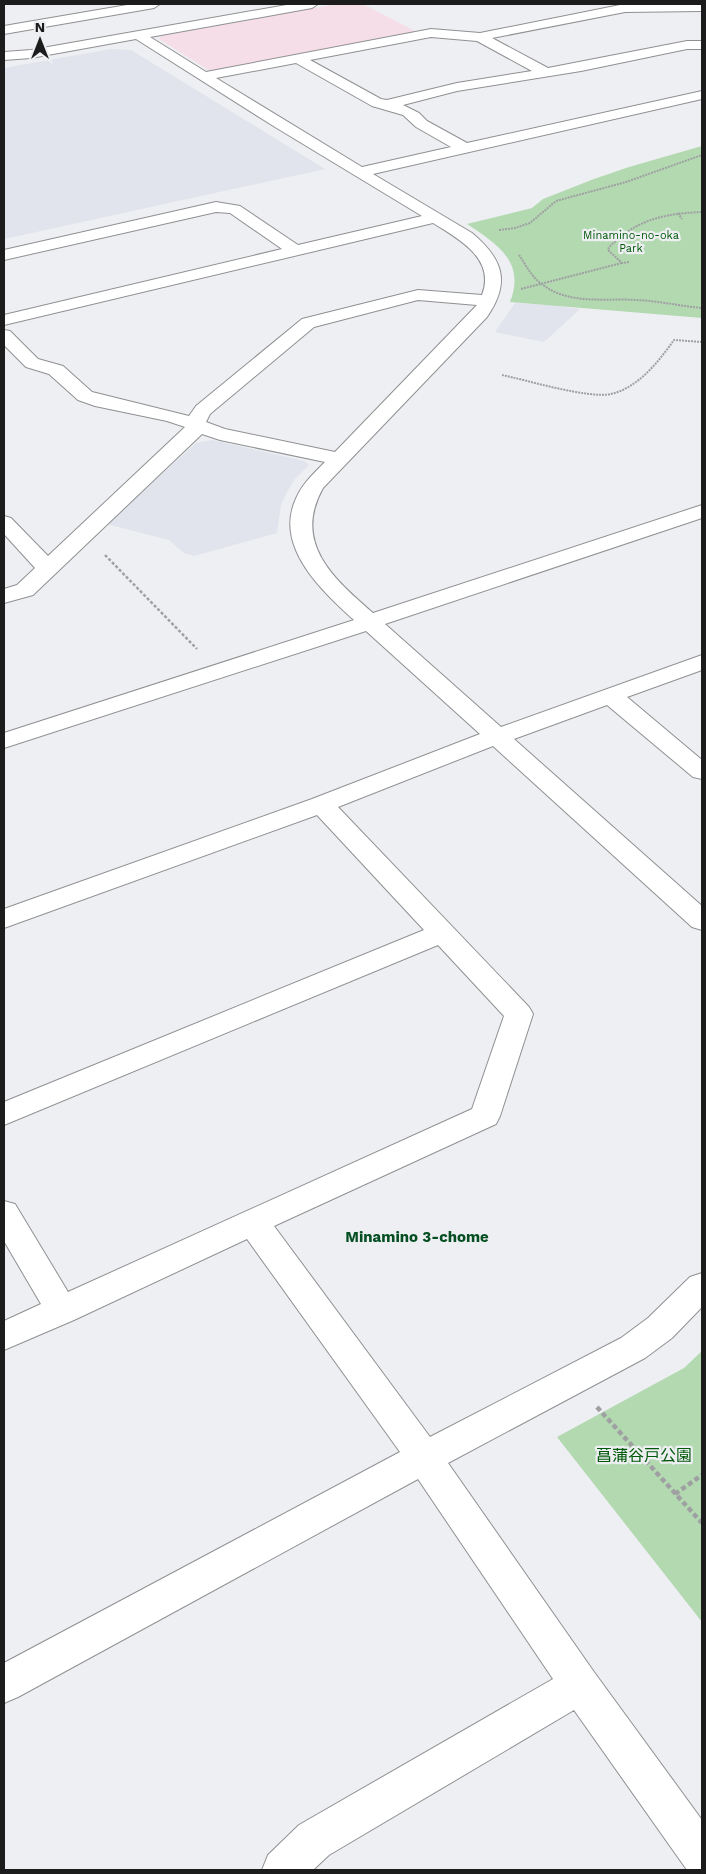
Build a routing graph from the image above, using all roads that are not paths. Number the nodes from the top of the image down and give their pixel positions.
1 (154, 4) edge
2 (312, 4) edge
3 (702, 7) edge
4 (4, 30) edge
5 (138, 35) junction
6 (480, 37) junction
7 (702, 45) edge
8 (4, 56) edge
9 (297, 58) junction
10 (546, 73) junction
11 (204, 76) junction
12 (702, 95) edge
13 (390, 104) junction
14 (464, 148) junction
15 (360, 172) junction
16 (435, 218) junction
17 (295, 251) junction
18 (4, 255) edge
19 (489, 301) junction
20 (4, 320) edge
21 (4, 334) edge
22 (195, 425) junction
23 (339, 459) junction
24 (702, 510) edge
25 (4, 522) edge
26 (48, 569) junction
27 (4, 596) edge
28 (370, 621) junction
29 (702, 662) edge
30 (610, 695) junction
31 (497, 737) junction
32 (4, 741) edge
33 (702, 772) edge
34 (321, 805) junction
35 (4, 919) edge
36 (702, 921) edge
37 (442, 933) junction
38 (4, 1114) edge
39 (4, 1212) edge
40 (253, 1222) junction
41 (702, 1286) edge
42 (62, 1310) junction
43 (4, 1336) edge
44 (423, 1458) junction
45 (4, 1684) edge
46 (580, 1685) junction
47 (702, 1855) edge
48 (283, 1870) edge

1 - 4 street
2 - 5 street
3 - 6 street
5 - 8 street
5 - 11 street
6 - 9 street
6 - 10 street
7 - 10 street
9 - 11 street
9 - 13 street
10 - 13 street
11 - 15 street
12 - 14 street
13 - 14 street
14 - 15 street
15 - 16 street
16 - 17 street
16 - 19 street
17 - 18 street
17 - 20 street
19 - 22 street
19 - 23 street
21 - 22 street
22 - 23 street
22 - 26 street
23 - 28 street
24 - 28 street
25 - 26 street
26 - 27 street
28 - 31 street
28 - 32 street
29 - 30 street
30 - 31 street
30 - 33 street
31 - 34 street
31 - 36 street
34 - 35 street
34 - 37 street
37 - 38 street
37 - 40 street
39 - 42 street
40 - 42 street
40 - 44 street
41 - 44 street
42 - 43 street
44 - 45 street
44 - 46 street
46 - 47 street
46 - 48 street

